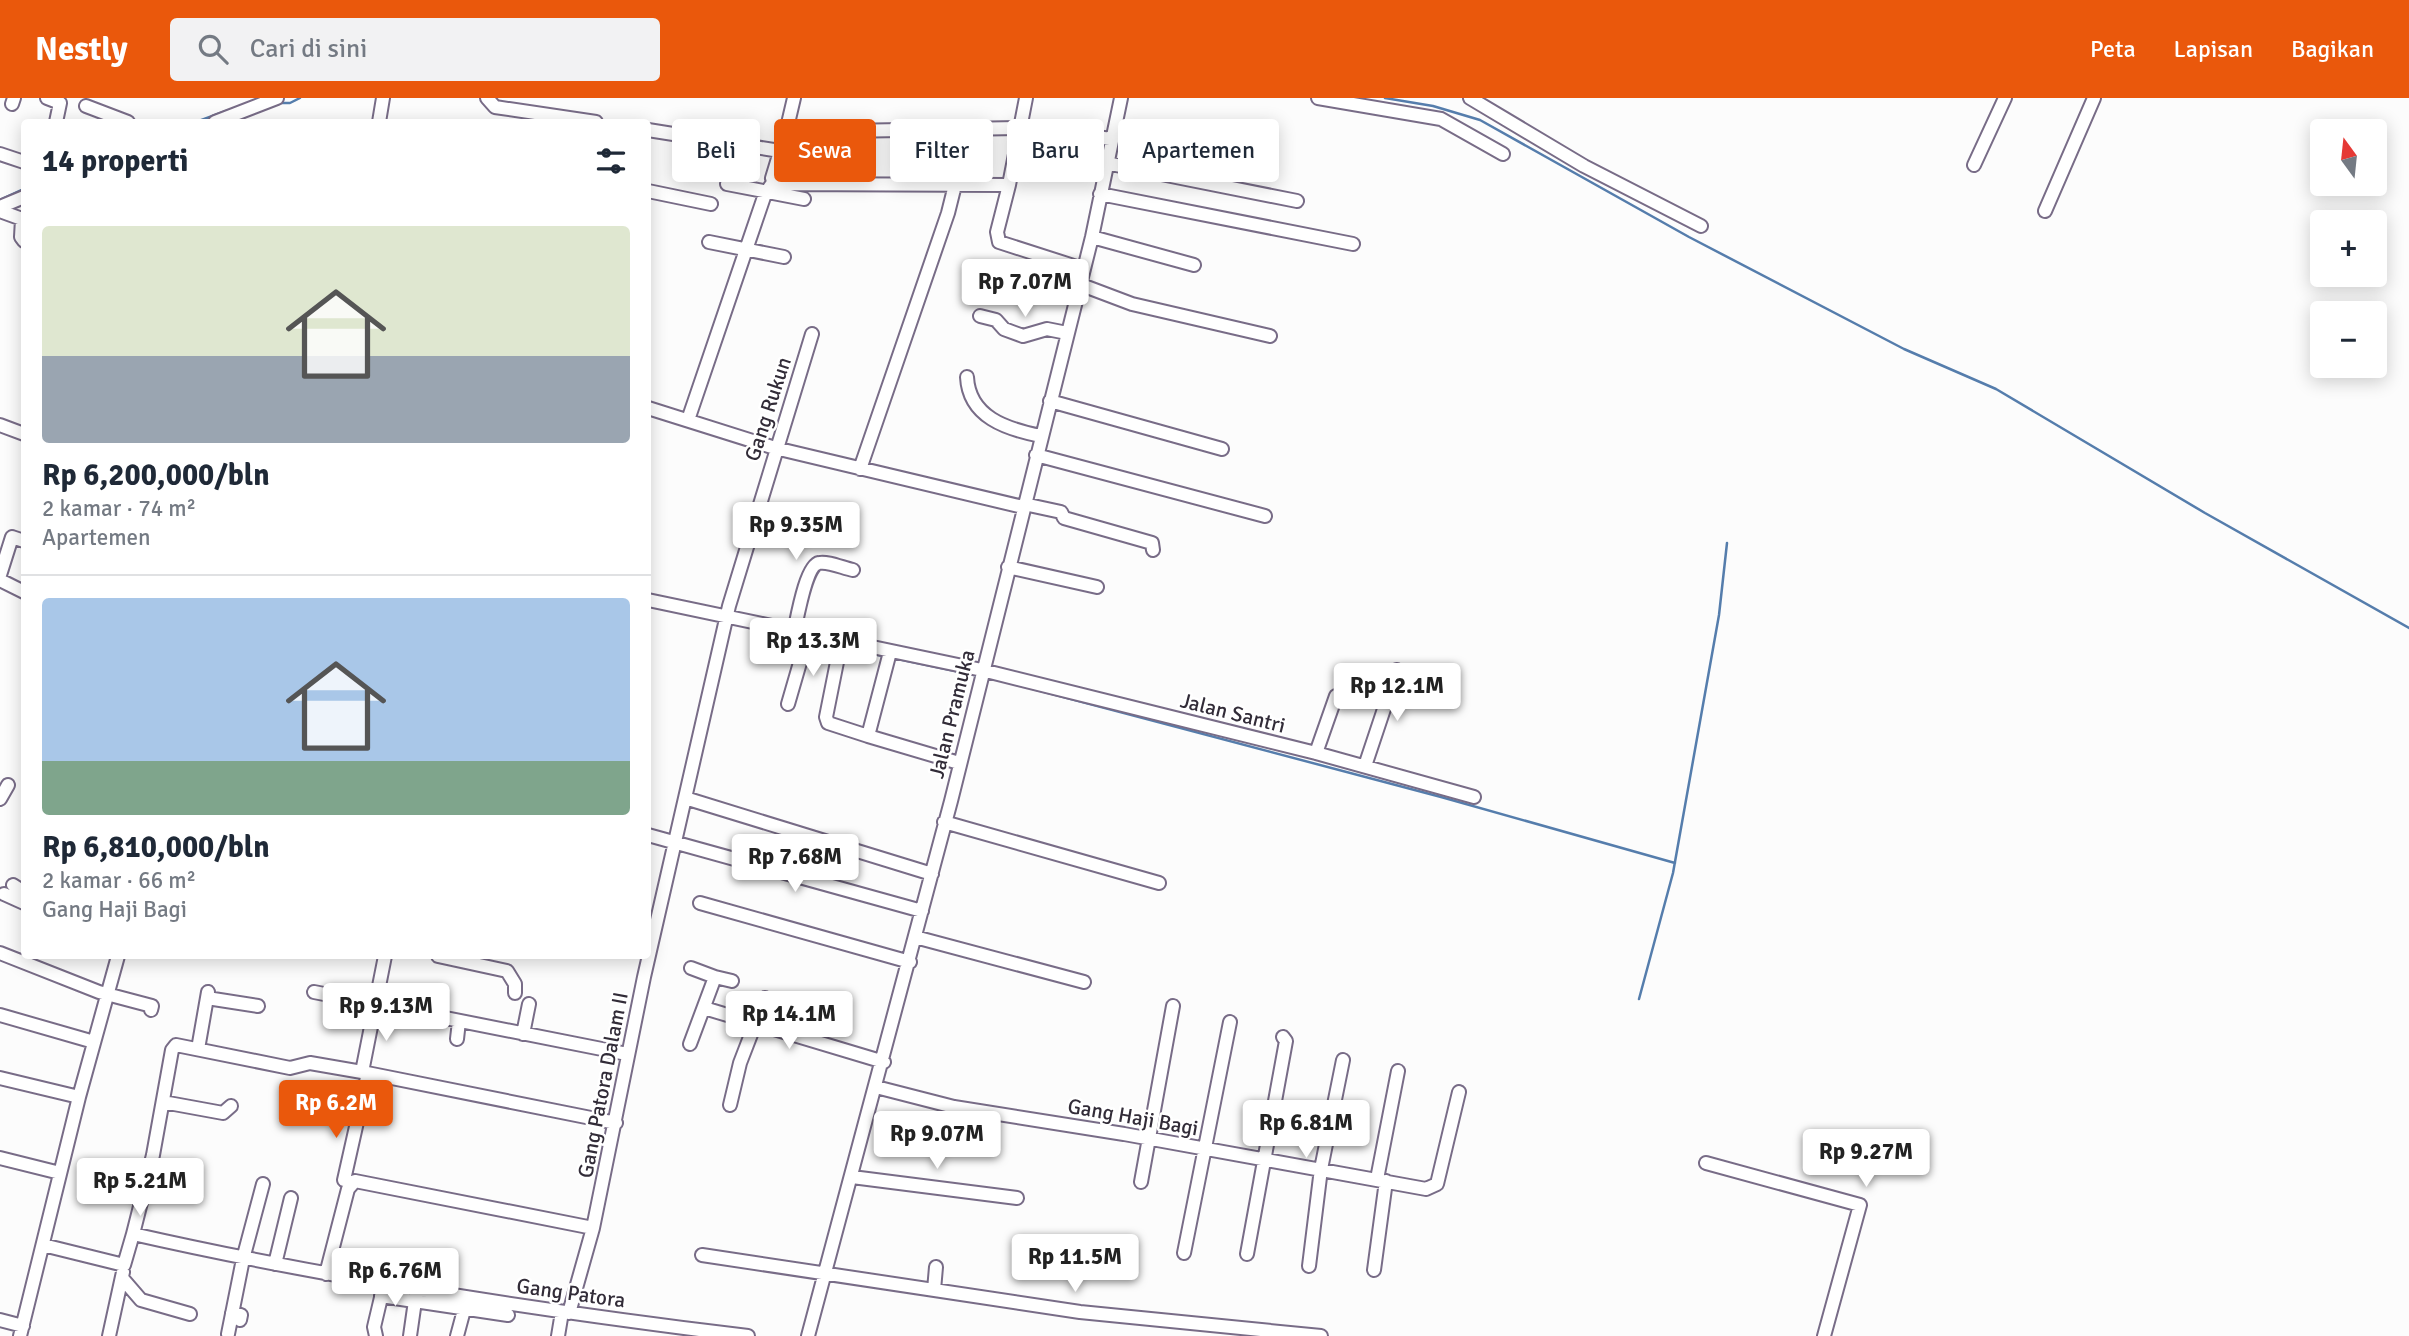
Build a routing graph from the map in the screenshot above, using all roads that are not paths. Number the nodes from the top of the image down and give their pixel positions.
1 (47, 98) edge
2 (276, 98) edge
3 (383, 98) edge
4 (487, 98) edge
5 (794, 98) edge
6 (1027, 98) edge
7 (1121, 98) edge
8 (1318, 98) edge
9 (1470, 98) edge
10 (2005, 98) edge
11 (2094, 98) edge
12 (86, 106) dead end
13 (57, 119) edge
14 (120, 119) edge
15 (223, 119) edge
16 (380, 119) edge
17 (576, 119) edge
18 (789, 119) edge
19 (1024, 119) edge
20 (1007, 128) edge
21 (651, 130) edge
22 (876, 130) edge
23 (1104, 138) edge
24 (1112, 139) junction
25 (774, 150) edge
26 (0, 154) edge
27 (1503, 154) dead end
28 (21, 161) edge
29 (1107, 163) junction
30 (1974, 165) dead end
31 (774, 181) edge
32 (778, 182) edge
33 (1010, 182) edge
34 (727, 184) dead end
35 (955, 185) junction
36 (1009, 185) junction
37 (651, 192) edge
38 (765, 194) junction
39 (1100, 194) junction
40 (21, 198) edge
41 (804, 199) dead end
42 (1297, 201) dead end
43 (711, 204) dead end
44 (0, 209) edge
45 (2045, 211) dead end
46 (21, 219) edge
47 (1701, 226) dead end
48 (1092, 237) junction
49 (709, 242) dead end
50 (1353, 244) dead end
51 (746, 250) junction
52 (784, 257) dead end
53 (1194, 265) dead end
54 (1083, 269) junction
55 (1079, 284) junction
56 (980, 316) dead end
57 (1067, 333) junction
58 (812, 334) dead end
59 (1270, 336) dead end
60 (967, 377) dead end
61 (1050, 401) junction
62 (651, 409) edge
63 (688, 420) junction
64 (0, 425) edge
65 (21, 433) edge
66 (1041, 436) junction
67 (775, 447) junction
68 (1222, 449) dead end
69 (1036, 455) junction
70 (860, 469) junction
71 (1023, 505) junction
72 (1265, 516) dead end
73 (21, 540) edge
74 (1153, 550) dead end
75 (1008, 566) junction
76 (853, 570) dead end
77 (0, 578) edge
78 (1097, 587) dead end
79 (21, 590) edge
80 (651, 601) edge
81 (726, 622) junction
82 (794, 632) junction
83 (806, 639) junction
84 (840, 645) junction
85 (889, 655) junction
86 (982, 670) junction
87 (1397, 670) dead end
88 (1336, 696) dead end
89 (788, 704) dead end
90 (868, 736) junction
91 (1316, 753) junction
92 (959, 763) junction
93 (1365, 766) junction
94 (8, 785) dead end
95 (1474, 797) dead end
96 (685, 798) junction
97 (0, 799) edge
98 (944, 822) junction
99 (651, 836) edge
100 (676, 841) junction
101 (932, 874) junction
102 (1159, 883) dead end
103 (700, 903) dead end
104 (922, 912) junction
105 (915, 937) junction
106 (651, 950) edge
107 (0, 953) edge
108 (117, 959) edge
109 (385, 959) edge
110 (452, 959) edge
111 (649, 959) edge
112 (910, 962) junction
113 (691, 968) dead end
114 (715, 977) junction
115 (732, 981) dead end
116 (1084, 982) dead end
117 (314, 992) dead end
118 (514, 993) dead end
119 (107, 995) junction
120 (765, 998) dead end
121 (529, 1004) dead end
122 (258, 1006) dead end
123 (377, 1006) junction
124 (1173, 1006) dead end
125 (704, 1008) junction
126 (151, 1010) dead end
127 (0, 1015) edge
128 (459, 1021) junction
129 (1230, 1022) dead end
130 (754, 1024) junction
131 (523, 1034) junction
132 (1283, 1037) dead end
133 (457, 1038) dead end
134 (94, 1042) junction
135 (690, 1044) dead end
136 (198, 1049) junction
137 (627, 1054) junction
138 (1343, 1060) dead end
139 (884, 1062) junction
140 (1398, 1071) dead end
141 (365, 1073) junction
142 (0, 1077) edge
143 (876, 1087) junction
144 (1459, 1092) dead end
145 (79, 1097) junction
146 (163, 1102) junction
147 (730, 1105) dead end
148 (231, 1106) dead end
149 (616, 1123) junction
150 (1148, 1138) junction
151 (1203, 1148) junction
152 (0, 1158) edge
153 (1263, 1159) junction
154 (1706, 1163) dead end
155 (1321, 1169) junction
156 (60, 1172) junction
157 (852, 1177) junction
158 (1382, 1180) junction
159 (352, 1182) junction
160 (1141, 1182) dead end
161 (263, 1184) dead end
162 (291, 1198) dead end
163 (1017, 1198) dead end
164 (593, 1228) junction
165 (133, 1234) junction
166 (43, 1245) junction
167 (1184, 1253) dead end
168 (1247, 1254) dead end
169 (702, 1255) dead end
170 (249, 1263) junction
171 (275, 1264) junction
172 (1309, 1266) dead end
173 (936, 1267) dead end
174 (1374, 1270) dead end
175 (123, 1271) junction
176 (326, 1274) junction
177 (826, 1275) junction
178 (383, 1290) junction
179 (934, 1290) junction
180 (415, 1296) junction
181 (461, 1305) junction
182 (481, 1306) junction
183 (565, 1312) junction
184 (190, 1314) dead end
185 (508, 1315) dead end
186 (0, 1320) edge
187 (21, 1331) edge
188 (228, 1334) dead end
189 (1297, 1335) edge
190 (110, 1336) edge
191 (376, 1336) edge
192 (410, 1336) edge
193 (457, 1336) edge
194 (558, 1336) edge
195 (748, 1336) edge
196 (808, 1336) edge
197 (1316, 1336) edge
198 (1824, 1336) edge

1 - 13 street
2 - 15 street
3 - 16 street
4 - 17 street
5 - 18 street
6 - 19 street
7 - 24 street, Jalan Pramuka
8 - 27 street
9 - 47 street
10 - 30 street
11 - 45 street
12 - 14 street
20 - 22 street
21 - 25 street
23 - 24 street
24 - 29 street, Jalan Pramuka
26 - 28 street
29 - 39 street, Jalan Pramuka
29 - 42 street
31 - 38 street
32 - 35 street
33 - 36 street
34 - 38 street
35 - 36 street
35 - 70 street
36 - 54 street
37 - 43 street
38 - 41 street
38 - 51 street
39 - 48 street, Jalan Pramuka
39 - 50 street
40 - 44 street
44 - 46 street
48 - 53 street
48 - 54 street, Jalan Pramuka
49 - 51 street
51 - 52 street
51 - 63 street
54 - 55 street, Jalan Pramuka
55 - 57 street, Jalan Pramuka
55 - 59 street
56 - 57 street
57 - 61 street, Jalan Pramuka
58 - 67 street, Gang Rukun
60 - 66 street
61 - 66 street, Jalan Pramuka
61 - 68 street
62 - 63 street
63 - 67 street
64 - 65 street
66 - 69 street, Jalan Pramuka
67 - 70 street
67 - 81 street, Gang Rukun
69 - 71 street, Jalan Pramuka
69 - 72 street
70 - 71 street
71 - 74 street
71 - 75 street, Jalan Pramuka
73 - 77 street
75 - 78 street
75 - 86 street, Jalan Pramuka
76 - 82 street
77 - 79 street
80 - 81 street, Jalan Santri
81 - 82 street, Jalan Santri
81 - 96 street, Gang Patora Dalam II
82 - 83 street, Jalan Santri
83 - 84 street, Jalan Santri
83 - 89 street
84 - 85 street, Jalan Santri
84 - 90 street
85 - 86 street, Jalan Santri
85 - 90 street
86 - 91 street, Jalan Santri
86 - 92 street, Jalan Pramuka
87 - 93 street
88 - 91 street
90 - 92 street
91 - 93 street, Jalan Santri
92 - 98 street, Jalan Pramuka
93 - 95 street, Jalan Santri
94 - 97 street
96 - 100 street, Gang Patora Dalam II
96 - 101 street
98 - 101 street, Jalan Pramuka
98 - 102 street
99 - 100 street
100 - 104 street
100 - 106 street, Gang Patora Dalam II
101 - 104 street, Jalan Pramuka
103 - 112 street
104 - 105 street, Jalan Pramuka
105 - 112 street, Jalan Pramuka
105 - 116 street
107 - 119 street
108 - 119 street
109 - 123 street
110 - 118 street
111 - 137 street, Gang Patora Dalam II
112 - 139 street, Jalan Pramuka
113 - 114 street
114 - 115 street
114 - 125 street
117 - 123 street
119 - 126 street
119 - 134 street
120 - 130 street
121 - 131 street
122 - 136 street
123 - 128 street
123 - 141 street
124 - 150 street
125 - 130 street
125 - 135 street
127 - 134 street
128 - 131 street
128 - 133 street
129 - 151 street
130 - 139 street
130 - 147 street
131 - 137 street
132 - 153 street
134 - 145 street
136 - 141 street
136 - 146 street
137 - 149 street, Gang Patora Dalam II
138 - 155 street
139 - 143 street, Jalan Pramuka
140 - 158 street
141 - 149 street
141 - 159 street
142 - 145 street
143 - 150 street, Gang Haji Bagi
143 - 157 street, Jalan Pramuka
144 - 158 street, Gang Haji Bagi
145 - 156 street
146 - 148 street
146 - 165 street
149 - 164 street, Gang Patora Dalam II
150 - 151 street, Gang Haji Bagi
150 - 160 street
151 - 153 street, Gang Haji Bagi
151 - 167 street
152 - 156 street
153 - 155 street, Gang Haji Bagi
153 - 168 street
154 - 198 street
155 - 158 street, Gang Haji Bagi
155 - 172 street
156 - 166 street
157 - 163 street
157 - 177 street, Jalan Pramuka
158 - 174 street
159 - 164 street
159 - 176 street
161 - 170 street
162 - 171 street
164 - 183 street, Gang Patora Dalam II
165 - 170 street, Gang Patora
165 - 175 street
166 - 175 street
166 - 187 street
169 - 177 street
170 - 171 street, Gang Patora
170 - 188 street
171 - 176 street, Gang Patora
173 - 179 street
175 - 184 street
175 - 190 street
176 - 178 street, Gang Patora
177 - 179 street
177 - 196 street, Jalan Pramuka
178 - 180 street, Gang Patora
178 - 191 street
179 - 189 street
180 - 181 street, Gang Patora
180 - 192 street
181 - 182 street, Gang Patora
181 - 193 street
182 - 183 street, Gang Patora
182 - 185 street
183 - 194 street, Gang Patora Dalam II
183 - 195 street, Gang Patora
186 - 187 street
189 - 197 street

